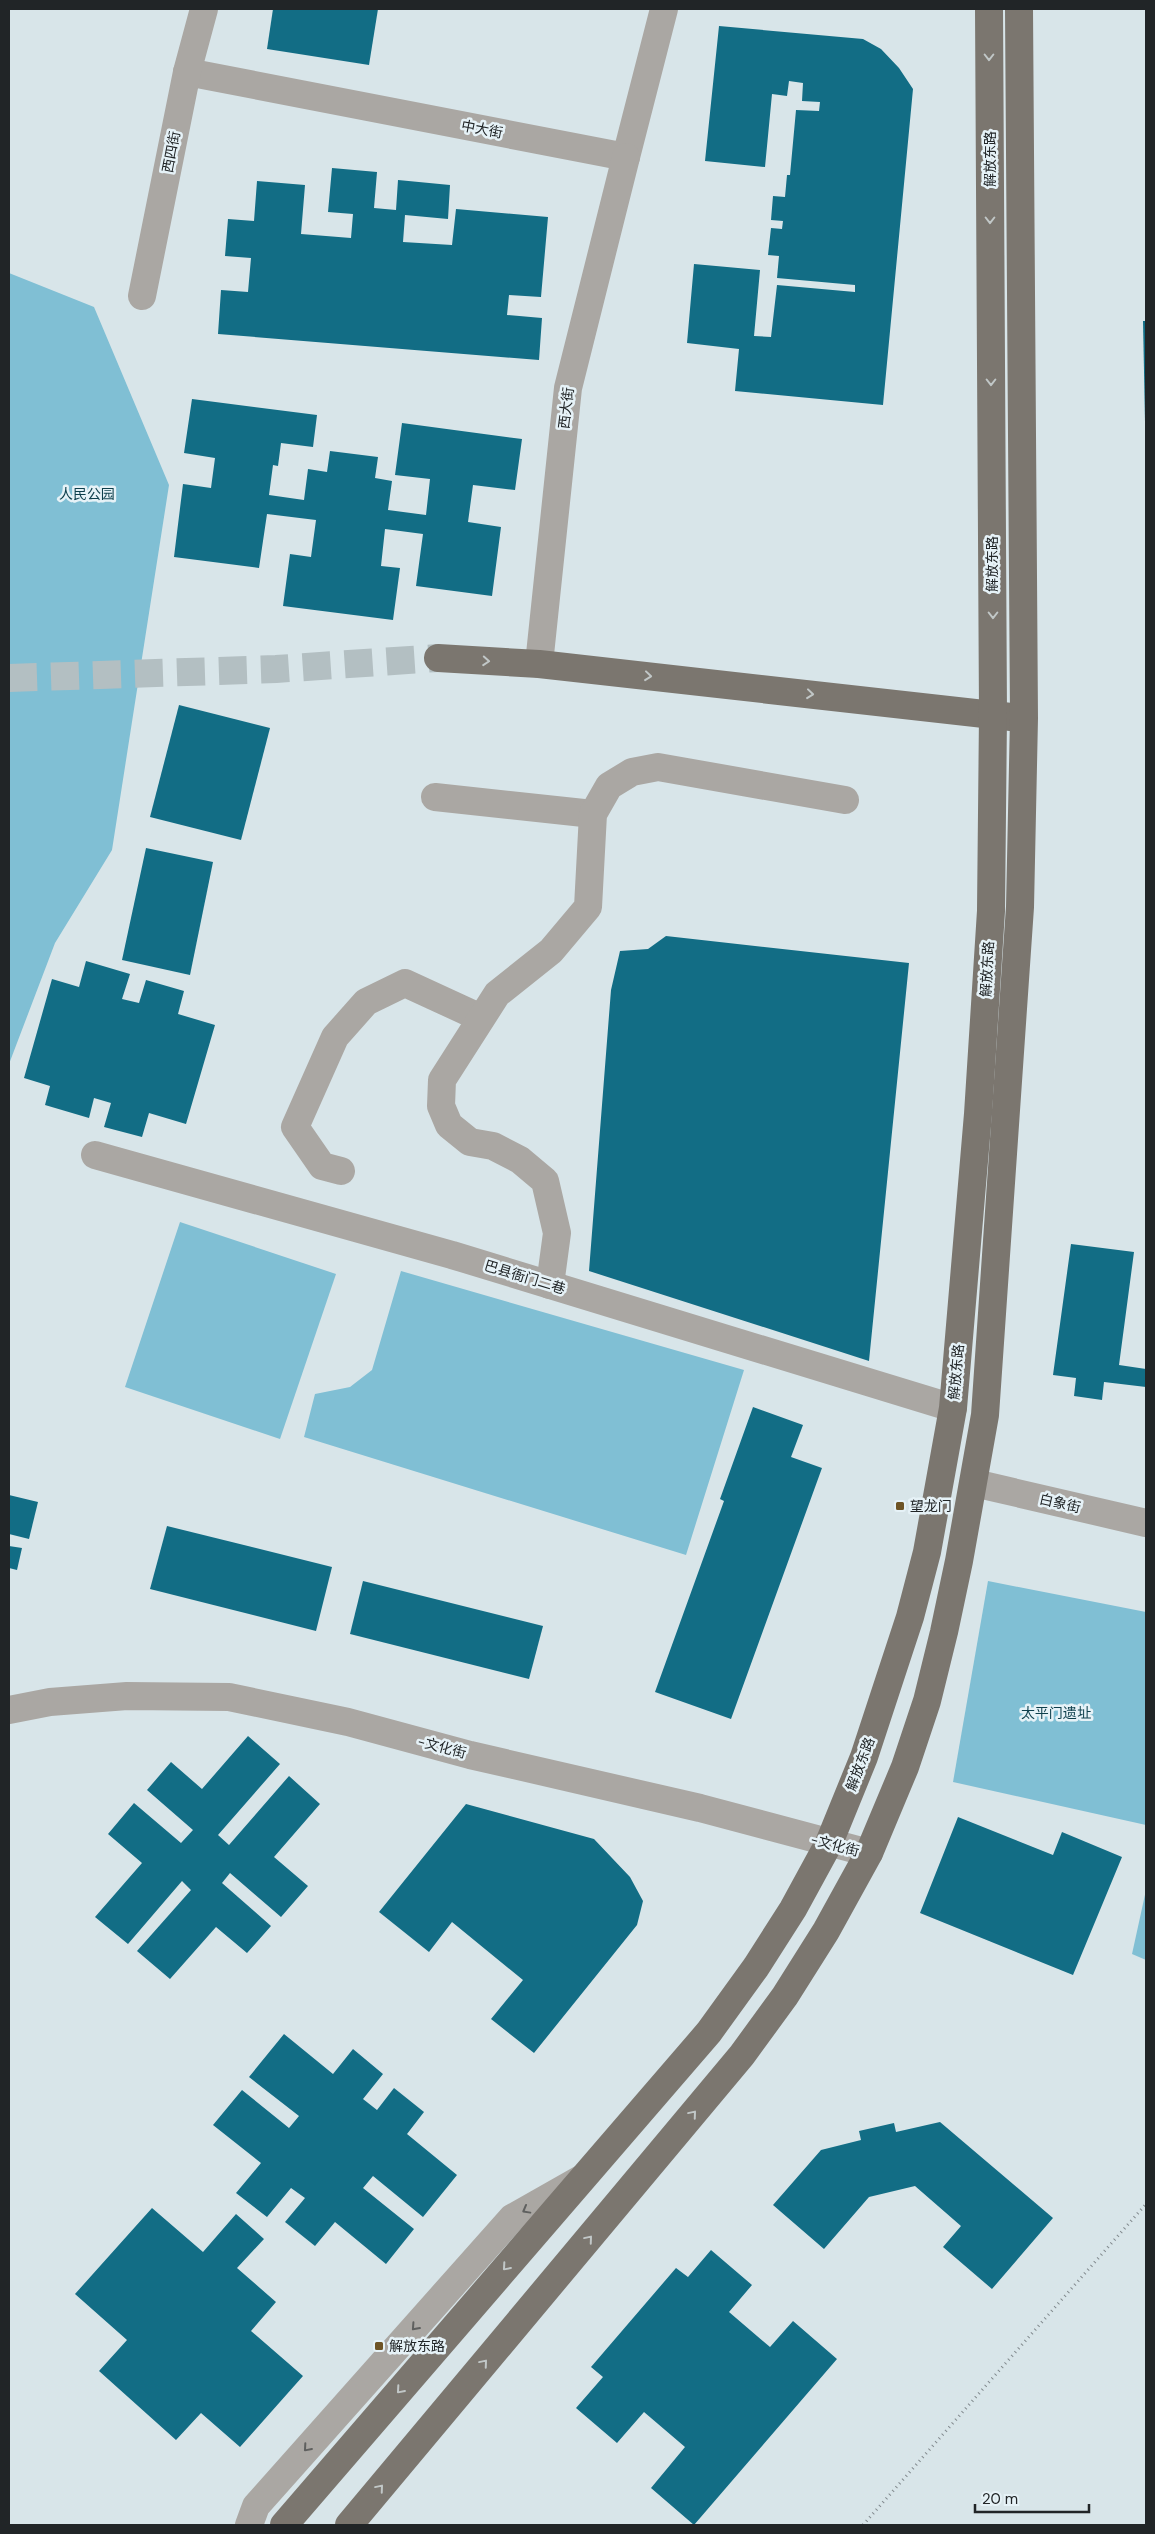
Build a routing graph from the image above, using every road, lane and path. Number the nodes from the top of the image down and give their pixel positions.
1 (204, 9) edge
2 (664, 9) edge
3 (989, 9) edge
4 (1019, 9) edge
5 (187, 72) junction
6 (626, 157) junction
7 (142, 296) dead end
8 (438, 658) tunnel mouth
9 (539, 664) junction
10 (993, 715) junction
11 (1024, 718) junction
12 (435, 797) dead end
13 (845, 800) dead end
14 (593, 814) junction
15 (481, 1018) junction
16 (95, 1155) dead end
17 (342, 1171) dead end
18 (550, 1285) junction
19 (952, 1408) junction
20 (974, 1483) junction
21 (1146, 1523) edge
22 (9, 1710) edge
23 (829, 1843) junction
24 (869, 1854) junction
25 (584, 2177) junction
26 (1146, 2204) edge
27 (249, 2525) edge
28 (284, 2525) edge
29 (348, 2525) edge
30 (863, 2525) edge

1 - 5 street, 西四街
2 - 6 street
3 -> 10 main road, 解放东路
4 - 11 main road, 解放东路
5 - 6 street, 中大街
5 - 7 street, 西四街
6 - 9 street, 西大街
8 -> 9 main road
9 -> 10 main road
10 - 11 main road
10 - 19 main road, 解放东路
11 - 20 main road, 解放东路
12 - 14 street
13 - 14 street
14 - 15 street
15 - 17 street
15 - 18 street
16 - 18 street, 巴县衙门二巷
18 - 19 street, 巴县衙门二巷
19 - 23 main road, 解放东路
20 - 21 street, 白象街
20 - 24 main road, 解放东路
22 - 23 street, -文化街
23 - 24 street, -文化街
23 - 25 main road, 解放东路
29 -> 24 main road, 解放东路
25 -> 27 street
25 -> 28 main road, 解放东路
26 - 30 path

